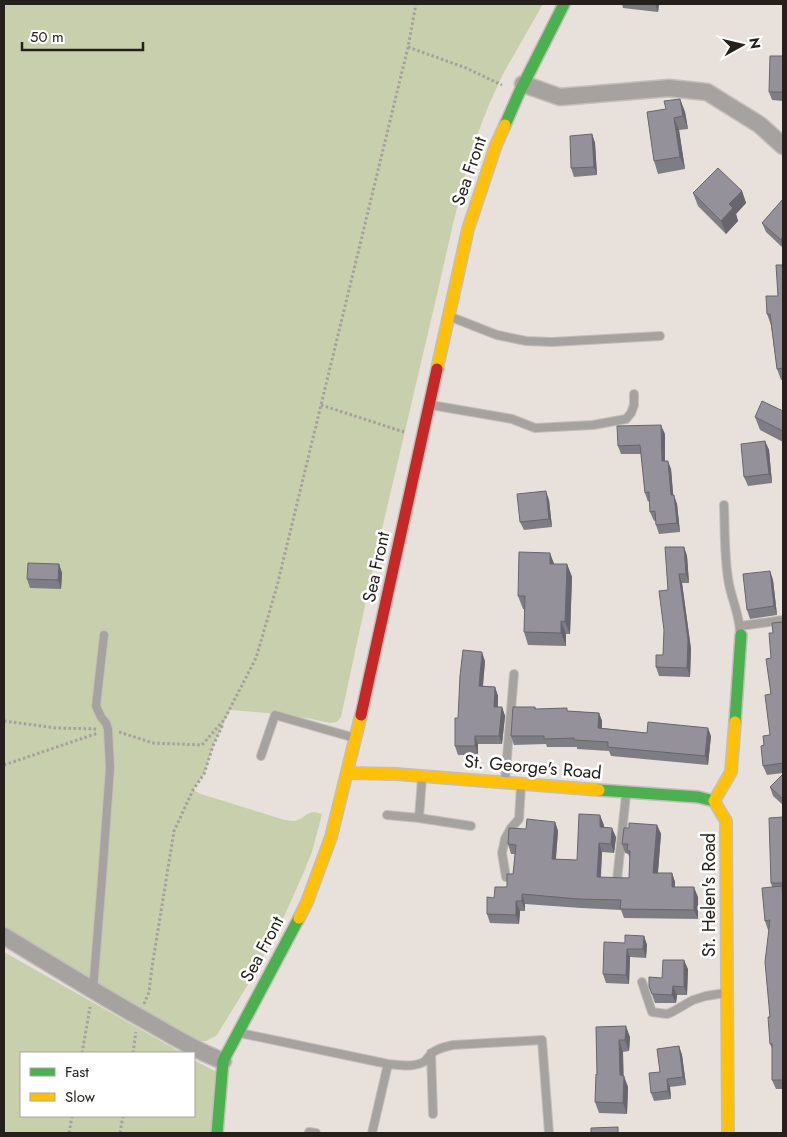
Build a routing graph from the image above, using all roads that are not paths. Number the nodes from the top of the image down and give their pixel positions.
1 (564, 4) edge
2 (521, 88) junction
3 (783, 146) edge
4 (449, 316) junction
5 (660, 336) dead end
6 (634, 394) dead end
7 (430, 405) junction
8 (724, 505) dead end
9 (783, 620) edge
10 (740, 631) junction
11 (104, 635) dead end
12 (514, 674) dead end
13 (356, 739) junction
14 (261, 756) dead end
15 (348, 773) junction
16 (423, 776) junction
17 (505, 783) junction
18 (521, 784) junction
19 (626, 793) junction
20 (714, 800) junction
21 (387, 815) dead end
22 (419, 818) junction
23 (471, 826) dead end
24 (506, 877) edge
25 (617, 880) edge
26 (4, 936) edge
27 (642, 982) dead end
28 (93, 990) junction
29 (727, 993) junction
30 (238, 1033) junction
31 (431, 1054) junction
32 (223, 1061) junction
33 (388, 1064) junction
34 (433, 1114) dead end
35 (217, 1133) edge
36 (372, 1133) edge
37 (548, 1133) edge
38 (728, 1133) edge

1 - 2 street, Sea Front
2 - 3 street
2 - 4 street, Sea Front
4 - 5 lane
4 - 7 street, Sea Front
6 - 7 lane
7 - 13 street, Sea Front
8 - 10 lane
9 - 10 lane
10 - 20 street
11 - 28 lane
12 - 17 lane
13 - 14 lane
13 - 15 street, Sea Front
15 - 16 street, St. George's Road
15 - 30 street, Sea Front
16 - 17 street, St. George's Road
16 - 22 lane
17 - 18 street, St. George's Road
18 - 19 street, St. George's Road
18 - 24 lane
19 - 20 street, St. George's Road
19 - 25 lane
20 - 29 street, St. Helen's Road
21 - 22 lane
22 - 23 lane
26 - 28 street
27 - 29 lane
28 - 32 street
29 - 38 street, St. Helen's Road
30 - 32 street, Sea Front
30 - 33 lane
31 - 33 lane
31 - 34 lane
31 - 37 lane
32 - 35 street, Sea Front
33 - 36 lane

